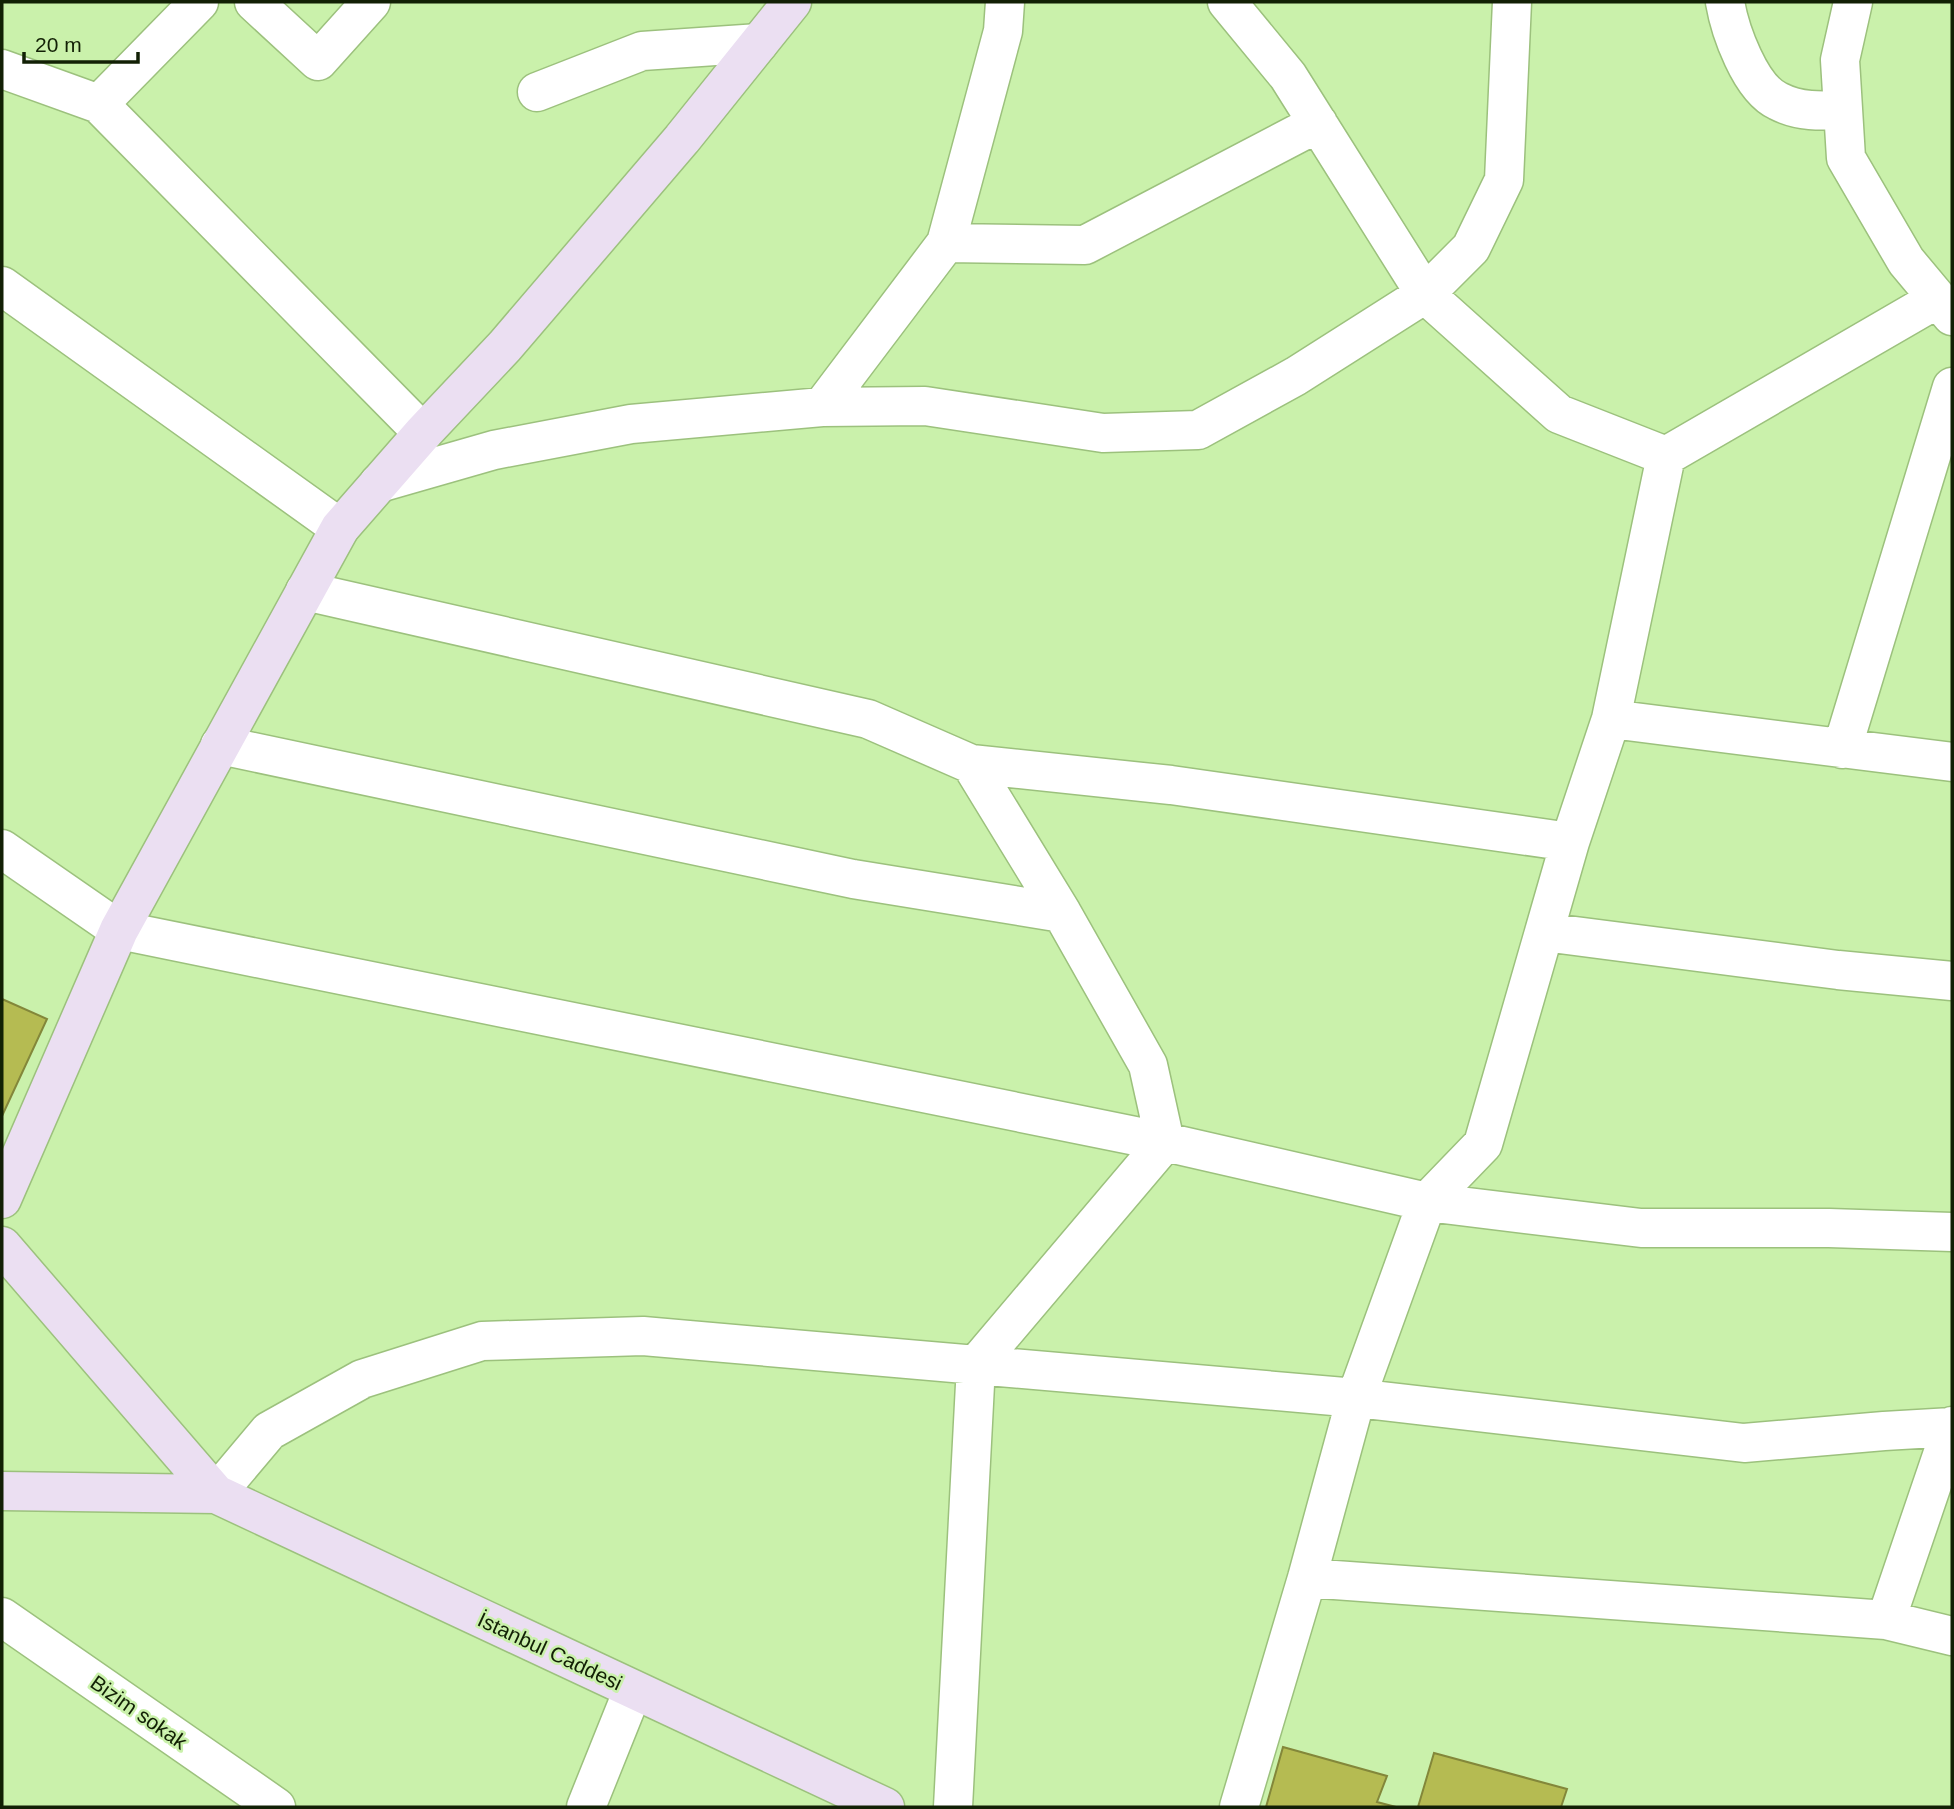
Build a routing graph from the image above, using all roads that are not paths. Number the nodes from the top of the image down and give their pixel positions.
1 (199, 2) edge
2 (254, 2) edge
3 (371, 2) edge
4 (792, 2) edge
5 (1006, 2) edge
6 (1227, 2) edge
7 (1512, 2) edge
8 (1726, 2) edge
9 (1853, 2) edge
10 (759, 43) junction
11 (2, 69) edge
12 (537, 92) dead end
13 (99, 104) junction
14 (1843, 110) junction
15 (1318, 123) junction
16 (946, 243) junction
17 (2, 286) edge
18 (1425, 294) junction
19 (1945, 307) edge
20 (1952, 387) edge
21 (822, 407) junction
22 (423, 433) junction
23 (1665, 456) junction
24 (379, 483) junction
25 (340, 528) junction
26 (305, 591) junction
27 (1611, 719) junction
28 (220, 745) junction
29 (1842, 748) junction
30 (1952, 762) edge
31 (971, 764) junction
32 (1570, 842) junction
33 (2, 849) edge
34 (1062, 913) junction
35 (119, 930) junction
36 (1544, 932) junction
37 (1952, 981) edge
38 (1165, 1142) junction
39 (2, 1199) edge
40 (1427, 1202) junction
41 (1952, 1232) edge
42 (2, 1246) edge
43 (976, 1365) junction
44 (1356, 1398) junction
45 (1952, 1427) edge
46 (2, 1490) edge
47 (216, 1494) junction
48 (1307, 1578) junction
49 (2, 1617) edge
50 (1886, 1619) junction
51 (1952, 1636) edge
52 (633, 1690) junction
53 (276, 1807) edge
54 (586, 1807) edge
55 (885, 1807) edge
56 (953, 1807) edge
57 (1239, 1807) edge

1 - 13 street
2 - 3 street
4 - 10 street
5 - 16 street
6 - 15 street
7 - 18 street
8 - 14 street
9 - 14 street
10 - 12 street
10 - 22 street
11 - 13 street
13 - 22 street
14 - 19 street
15 - 16 street
15 - 18 street
16 - 21 street
17 - 25 street
18 - 21 street
18 - 23 street
19 - 23 street
20 - 29 street
21 - 24 street
22 - 24 street
23 - 27 street
24 - 25 street
25 - 26 street
26 - 28 street
26 - 31 street
27 - 29 street
27 - 32 street
28 - 34 street
28 - 35 street
29 - 30 street
31 - 32 street
31 - 34 street
32 - 36 street
33 - 35 street
34 - 38 street
35 - 38 street
35 - 39 street
36 - 37 street
36 - 40 street
38 - 40 street
38 - 43 street
40 - 41 street
40 - 44 street
42 - 47 street
43 - 44 street
43 - 47 street
43 - 56 street
44 - 45 street
44 - 48 street
45 - 50 street
46 - 47 street
47 - 52 street, İstanbul Caddesi
48 - 50 street
48 - 57 street
49 - 53 street, Bizim sokak
50 - 51 street
52 - 54 street
52 - 55 street, İstanbul Caddesi

